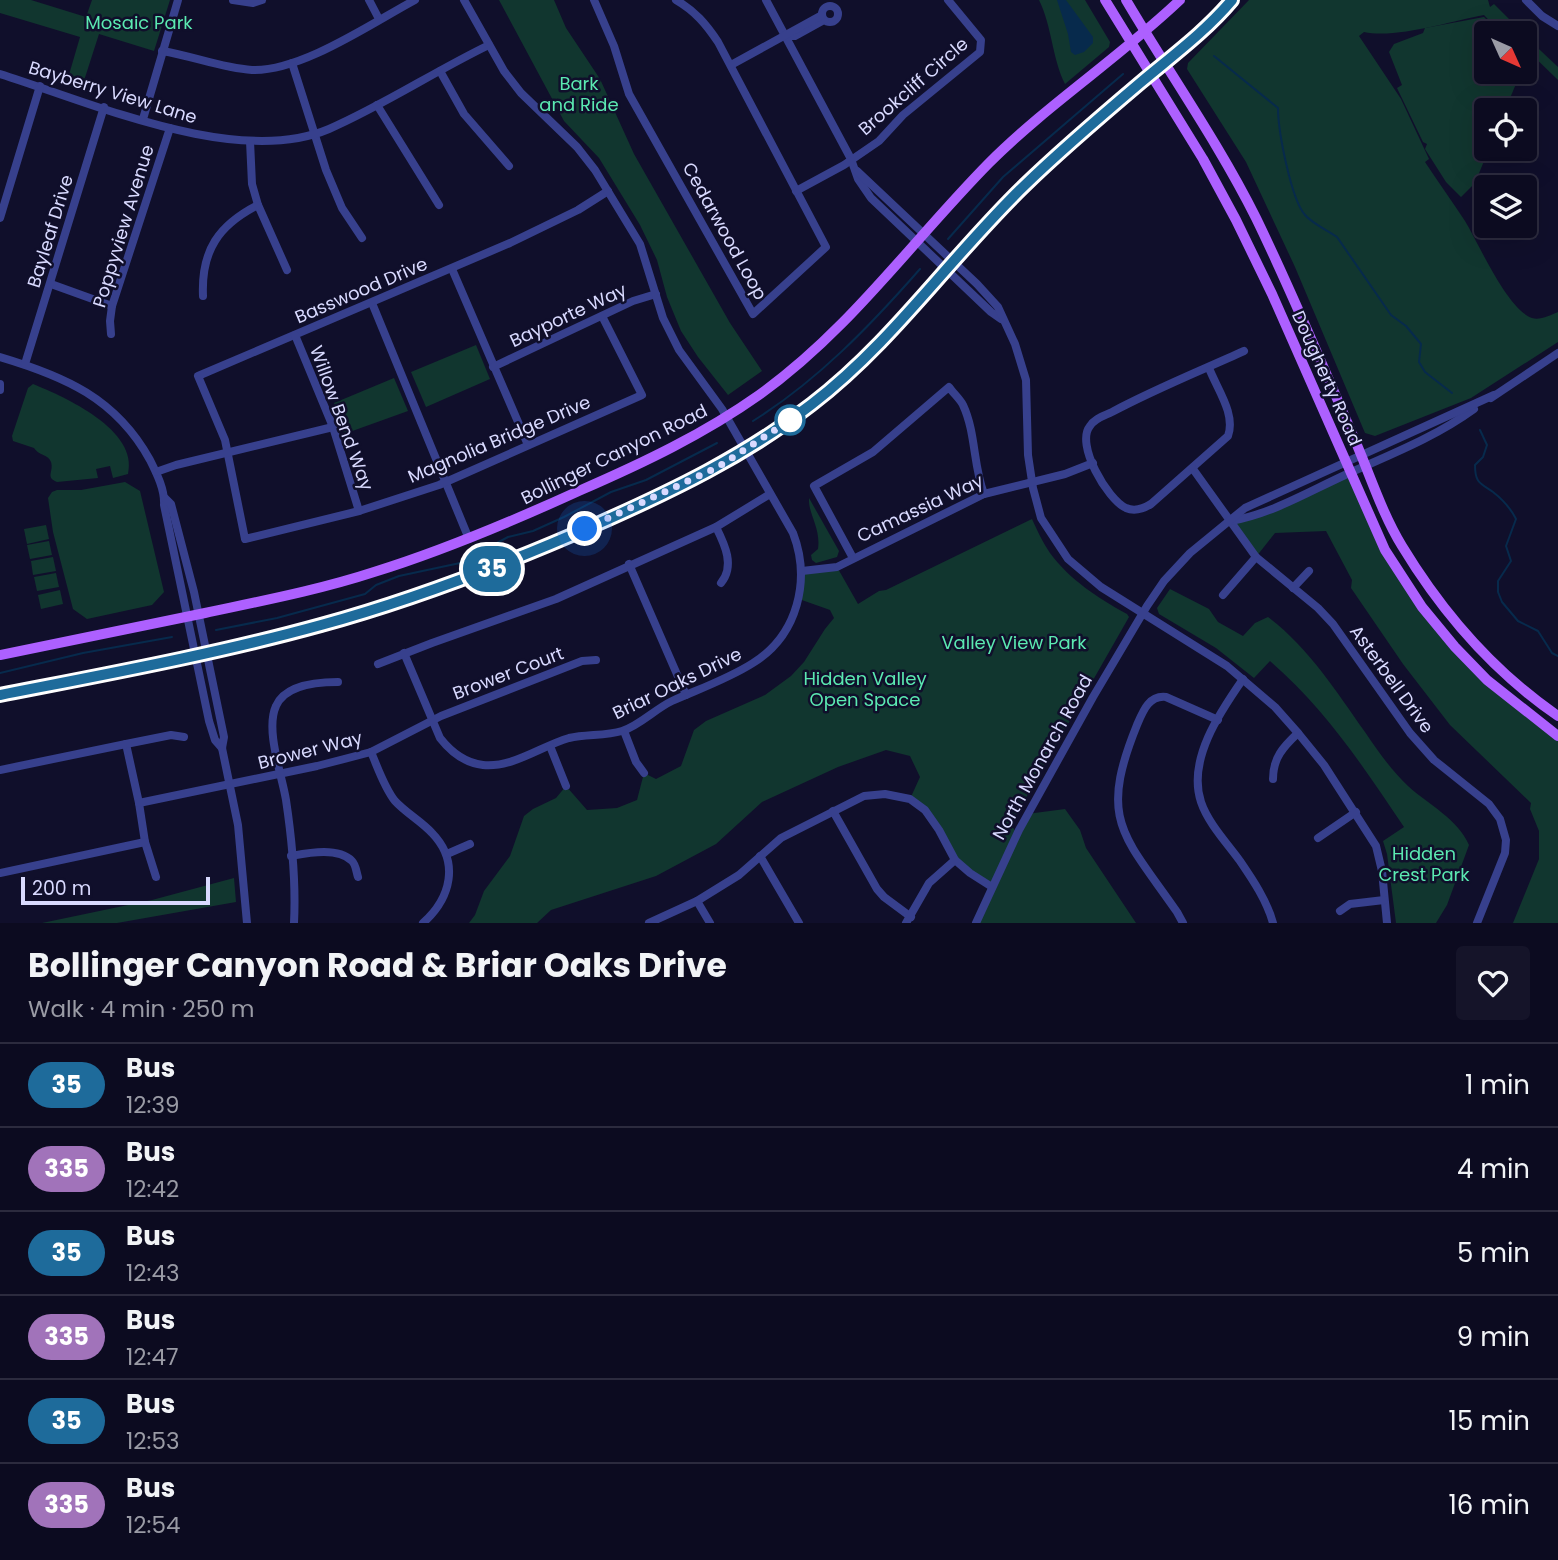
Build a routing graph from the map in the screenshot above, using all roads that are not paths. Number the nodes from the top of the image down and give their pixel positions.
1 (178, 0) edge
2 (233, 0) edge
3 (262, 0) edge
4 (369, 0) edge
5 (415, 0) edge
6 (464, 0) edge
7 (594, 0) edge
8 (676, 0) edge
9 (766, 0) edge
10 (948, 0) edge
11 (1105, 0) edge
12 (1126, 0) edge
13 (1180, 0) edge
14 (1232, 0) edge
15 (1526, 0) edge
16 (829, 3) edge
17 (823, 18) junction
18 (379, 19) junction
19 (1557, 22) edge
20 (1145, 32) junction
21 (786, 36) junction
22 (1131, 44) junction
23 (489, 45) junction
24 (162, 51) junction
25 (292, 63) junction
26 (1165, 63) junction
27 (731, 65) junction
28 (440, 71) junction
29 (0, 74) edge
30 (1150, 75) junction
31 (40, 86) junction
32 (377, 105) junction
33 (104, 107) junction
34 (143, 120) junction
35 (170, 128) junction
36 (314, 133) junction
37 (250, 141) junction
38 (850, 159) junction
39 (509, 166) dead end
40 (608, 191) junction
41 (796, 191) junction
42 (258, 205) junction
43 (439, 205) dead end
44 (0, 218) edge
45 (362, 238) dead end
46 (921, 239) junction
47 (949, 265) junction
48 (452, 269) junction
49 (287, 270) dead end
50 (51, 284) junction
51 (656, 294) junction
52 (204, 296) dead end
53 (372, 303) junction
54 (112, 306) junction
55 (602, 316) junction
56 (111, 334) dead end
57 (295, 335) junction
58 (1244, 351) dead end
59 (1558, 353) edge
60 (0, 357) edge
61 (26, 365) junction
62 (493, 367) junction
63 (1209, 368) junction
64 (0, 384) edge
65 (0, 390) edge
66 (1494, 395) junction
67 (726, 417) junction
68 (333, 427) junction
69 (528, 445) junction
70 (745, 451) junction
71 (227, 453) junction
72 (1361, 454) junction
73 (1346, 461) junction
74 (1093, 463) junction
75 (1366, 466) junction
76 (1194, 469) junction
77 (156, 472) junction
78 (1351, 472) junction
79 (447, 481) junction
80 (1032, 482) junction
81 (770, 494) junction
82 (984, 494) junction
83 (165, 498) junction
84 (359, 511) junction
85 (1231, 521) junction
86 (716, 527) junction
87 (469, 538) junction
88 (1256, 557) junction
89 (853, 558) junction
90 (629, 564) junction
91 (802, 570) junction
92 (1309, 570) dead end
93 (721, 583) dead end
94 (1293, 588) junction
95 (1223, 595) dead end
96 (1142, 612) junction
97 (198, 614) junction
98 (186, 617) junction
99 (206, 653) junction
100 (404, 653) junction
101 (0, 655) edge
102 (194, 655) junction
103 (596, 660) dead end
104 (378, 664) dead end
105 (1243, 679) junction
106 (338, 682) dead end
107 (0, 695) edge
108 (687, 695) junction
109 (1558, 716) edge
110 (432, 720) junction
111 (1218, 720) junction
112 (624, 731) junction
113 (1298, 733) junction
114 (1558, 736) edge
115 (184, 737) dead end
116 (126, 744) junction
117 (550, 746) junction
118 (222, 748) junction
119 (371, 752) junction
120 (0, 770) edge
121 (644, 773) dead end
122 (281, 774) junction
123 (1273, 779) dead end
124 (229, 785) junction
125 (566, 786) dead end
126 (139, 803) junction
127 (833, 811) junction
128 (1356, 812) junction
129 (1318, 838) dead end
130 (145, 842) junction
131 (470, 844) dead end
132 (447, 854) junction
133 (291, 856) junction
134 (760, 856) junction
135 (955, 860) junction
136 (0, 873) edge
137 (156, 877) dead end
138 (358, 877) dead end
139 (992, 887) junction
140 (1384, 900) junction
141 (697, 901) junction
142 (1340, 911) dead end
143 (909, 920) edge
144 (247, 923) edge
145 (294, 923) edge
146 (423, 923) edge
147 (649, 923) edge
148 (710, 923) edge
149 (799, 923) edge
150 (976, 923) edge
151 (1182, 923) edge
152 (1273, 923) edge
153 (1387, 923) edge
154 (1477, 923) edge

1 - 24 street
2 - 3 street
4 - 18 street
5 - 18 street
6 - 23 street, Briar Oaks Drive
7 - 41 street, Cedarwood Loop
8 - 27 street, Cedarwood Loop
9 - 21 street
10 - 38 street, Brookcliff Circle
11 - 22 main road, Dougherty Road
12 - 20 main road, Dougherty Road
13 - 20 main road, Bollinger Canyon Road
14 - 26 main road
15 - 19 street
16 - 17 street
16 - 17 street
17 - 21 street
18 - 25 street
20 - 22 main road, Bollinger Canyon Road
20 - 26 main road, Dougherty Road
21 - 27 street
21 - 38 street
22 - 30 main road, Dougherty Road
22 - 46 main road, Bollinger Canyon Road
23 - 28 street, Bayberry View Lane
23 - 40 street, Briar Oaks Drive
24 - 25 street
24 - 34 street
25 - 36 street
26 - 30 main road
26 - 72 main road, Dougherty Road
27 - 41 street, Cedarwood Loop
28 - 32 street, Bayberry View Lane
28 - 39 street
29 - 31 street, Bayberry View Lane
30 - 47 main road
30 - 73 main road, Dougherty Road
31 - 33 street, Bayberry View Lane
31 - 44 street
32 - 36 street, Bayberry View Lane
32 - 43 street
33 - 34 street, Bayberry View Lane
33 - 50 street, Bayleaf Drive
34 - 35 street, Bayberry View Lane
35 - 37 street, Bayberry View Lane
35 - 54 street, Poppyview Avenue
36 - 37 street, Bayberry View Lane
36 - 45 street
37 - 42 street
38 - 41 street, Brookcliff Circle
38 - 46 street
40 - 48 street, Basswood Drive
40 - 51 street, Briar Oaks Drive
42 - 49 street
42 - 52 street
46 - 47 street
46 - 67 main road, Bollinger Canyon Road
47 - 70 main road
47 - 80 street
48 - 53 street, Basswood Drive
48 - 62 street
50 - 54 street
50 - 61 street, Bayleaf Drive
51 - 55 street, Bayporte Way
51 - 67 street, Briar Oaks Drive
53 - 57 street, Basswood Drive
53 - 79 street
54 - 56 street, Poppyview Avenue
55 - 62 street, Bayporte Way
55 - 69 street, Magnolia Bridge Drive
57 - 68 street, Willow Bend Way
57 - 71 street, Basswood Drive
58 - 63 street
59 - 66 street
60 - 61 street
61 - 77 street
62 - 69 street
63 - 74 street
63 - 76 street
64 - 65 street
66 - 72 street, North Monarch Road
66 - 75 street, North Monarch Road
67 - 70 street, Briar Oaks Drive
67 - 87 main road, Bollinger Canyon Road
68 - 71 street
68 - 84 street, Willow Bend Way
69 - 79 street, Magnolia Bridge Drive
70 - 81 street, Briar Oaks Drive
70 - 99 main road
71 - 77 street
71 - 84 street, Magnolia Bridge Drive
72 - 73 street, North Monarch Road
72 - 75 main road, Dougherty Road
73 - 78 main road, Dougherty Road
73 - 85 street, North Monarch Road
74 - 76 street
74 - 80 street, Camassia Way
75 - 78 street, North Monarch Road
75 - 109 main road, Dougherty Road
76 - 85 street, Asterbell Drive
77 - 83 street
78 - 85 street, North Monarch Road
78 - 114 main road, Dougherty Road
79 - 84 street, Magnolia Bridge Drive
79 - 87 street
80 - 82 street, Camassia Way
80 - 96 street
81 - 86 street
81 - 91 street, Briar Oaks Drive
82 - 89 street, Camassia Way
82 - 89 street
83 - 97 street
83 - 98 street
85 - 88 street, Asterbell Drive
85 - 96 street, North Monarch Road
86 - 90 street
86 - 93 street
87 - 97 main road, Bollinger Canyon Road
88 - 94 street, Asterbell Drive
88 - 95 street
89 - 91 street, Camassia Way
90 - 100 street
90 - 108 street
91 - 108 street, Briar Oaks Drive
92 - 94 street
94 - 154 street, Asterbell Drive
96 - 105 street
96 - 139 street, North Monarch Road
97 - 98 main road, Bollinger Canyon Road
97 - 99 street
98 - 101 main road, Bollinger Canyon Road
98 - 102 street
99 - 102 main road
99 - 118 street
100 - 104 street
100 - 110 street, Briar Oaks Drive
102 - 107 main road
102 - 118 street
103 - 110 street, Brower Court
105 - 111 street
105 - 113 street
106 - 122 street
108 - 112 street, Briar Oaks Drive
110 - 117 street, Briar Oaks Drive
110 - 119 street, Brower Way
111 - 151 street
111 - 152 street
112 - 117 street, Briar Oaks Drive
112 - 121 street
113 - 123 street
113 - 128 street
115 - 116 street
116 - 120 street
116 - 126 street
117 - 125 street
118 - 124 street
119 - 122 street, Brower Way
119 - 132 street
122 - 124 street, Brower Way
122 - 133 street
124 - 126 street, Brower Way
124 - 144 street
126 - 130 street
127 - 134 street
127 - 135 street
127 - 143 street
128 - 129 street
128 - 140 street
130 - 136 street
130 - 137 street
131 - 132 street
132 - 146 street
133 - 138 street
133 - 145 street
134 - 141 street
134 - 149 street
135 - 139 street
135 - 143 street
139 - 150 street, North Monarch Road
140 - 142 street
140 - 153 street
141 - 147 street
141 - 148 street

